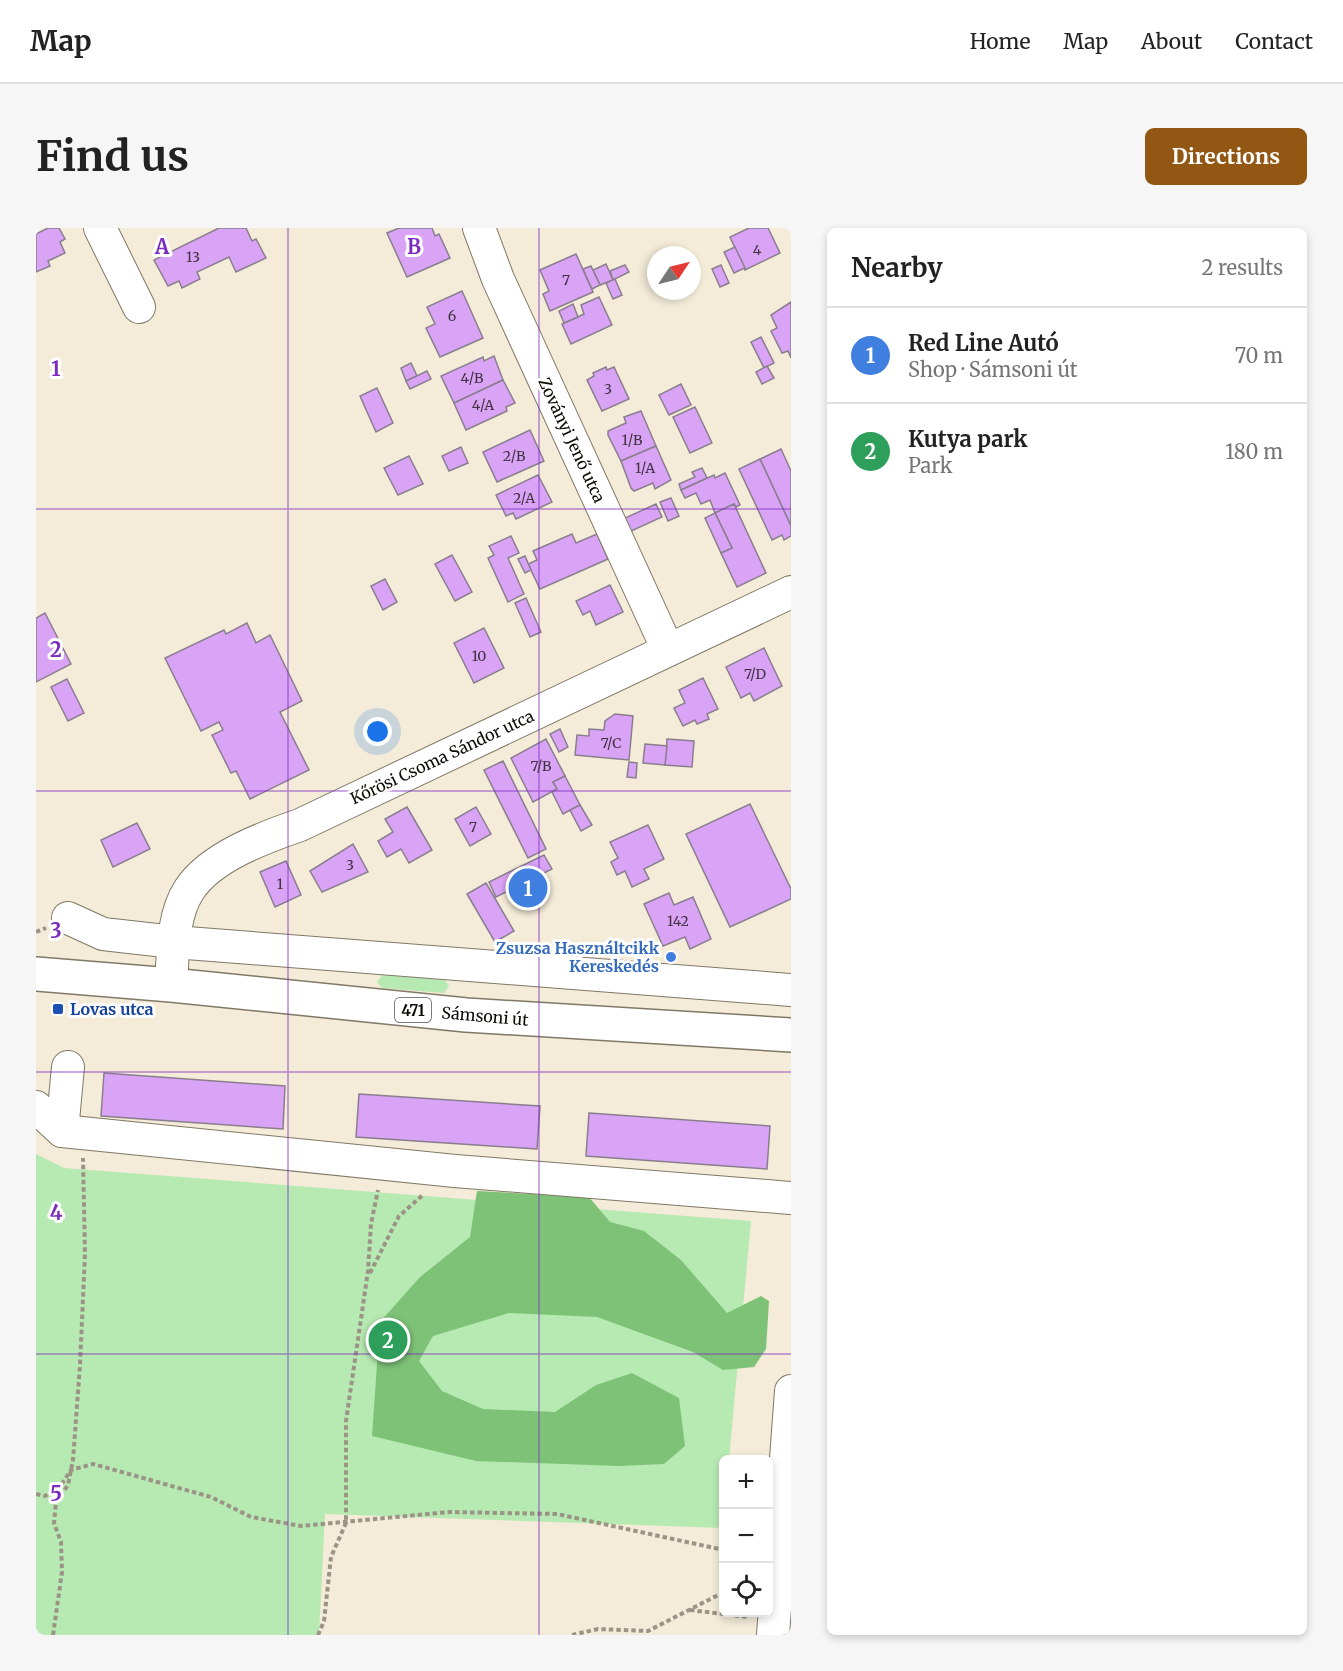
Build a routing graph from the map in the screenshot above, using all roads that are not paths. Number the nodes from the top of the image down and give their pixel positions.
1 (100, 228) edge
2 (479, 228) edge
3 (139, 307) dead end
4 (791, 592) edge
5 (668, 651) junction
6 (68, 918) dead end
7 (174, 942) junction
8 (36, 974) edge
9 (171, 985) junction
10 (791, 990) edge
11 (791, 1035) edge
12 (68, 1067) dead end
13 (36, 1107) edge
14 (71, 1132) junction
15 (791, 1198) edge
16 (791, 1398) edge
17 (773, 1628) edge

1 - 3 street
2 - 5 street, Zoványi Jenő utca
4 - 5 street, Kőrösi Csoma Sándor utca
5 - 7 street, Kőrösi Csoma Sándor utca
6 - 7 street
7 - 9 street, Kőrösi Csoma Sándor utca
7 - 10 street
8 - 9 main road, Sámsoni út / 471
9 - 11 main road, Sámsoni út / 471
12 - 14 street
13 - 14 street
14 - 15 street
16 - 17 street

